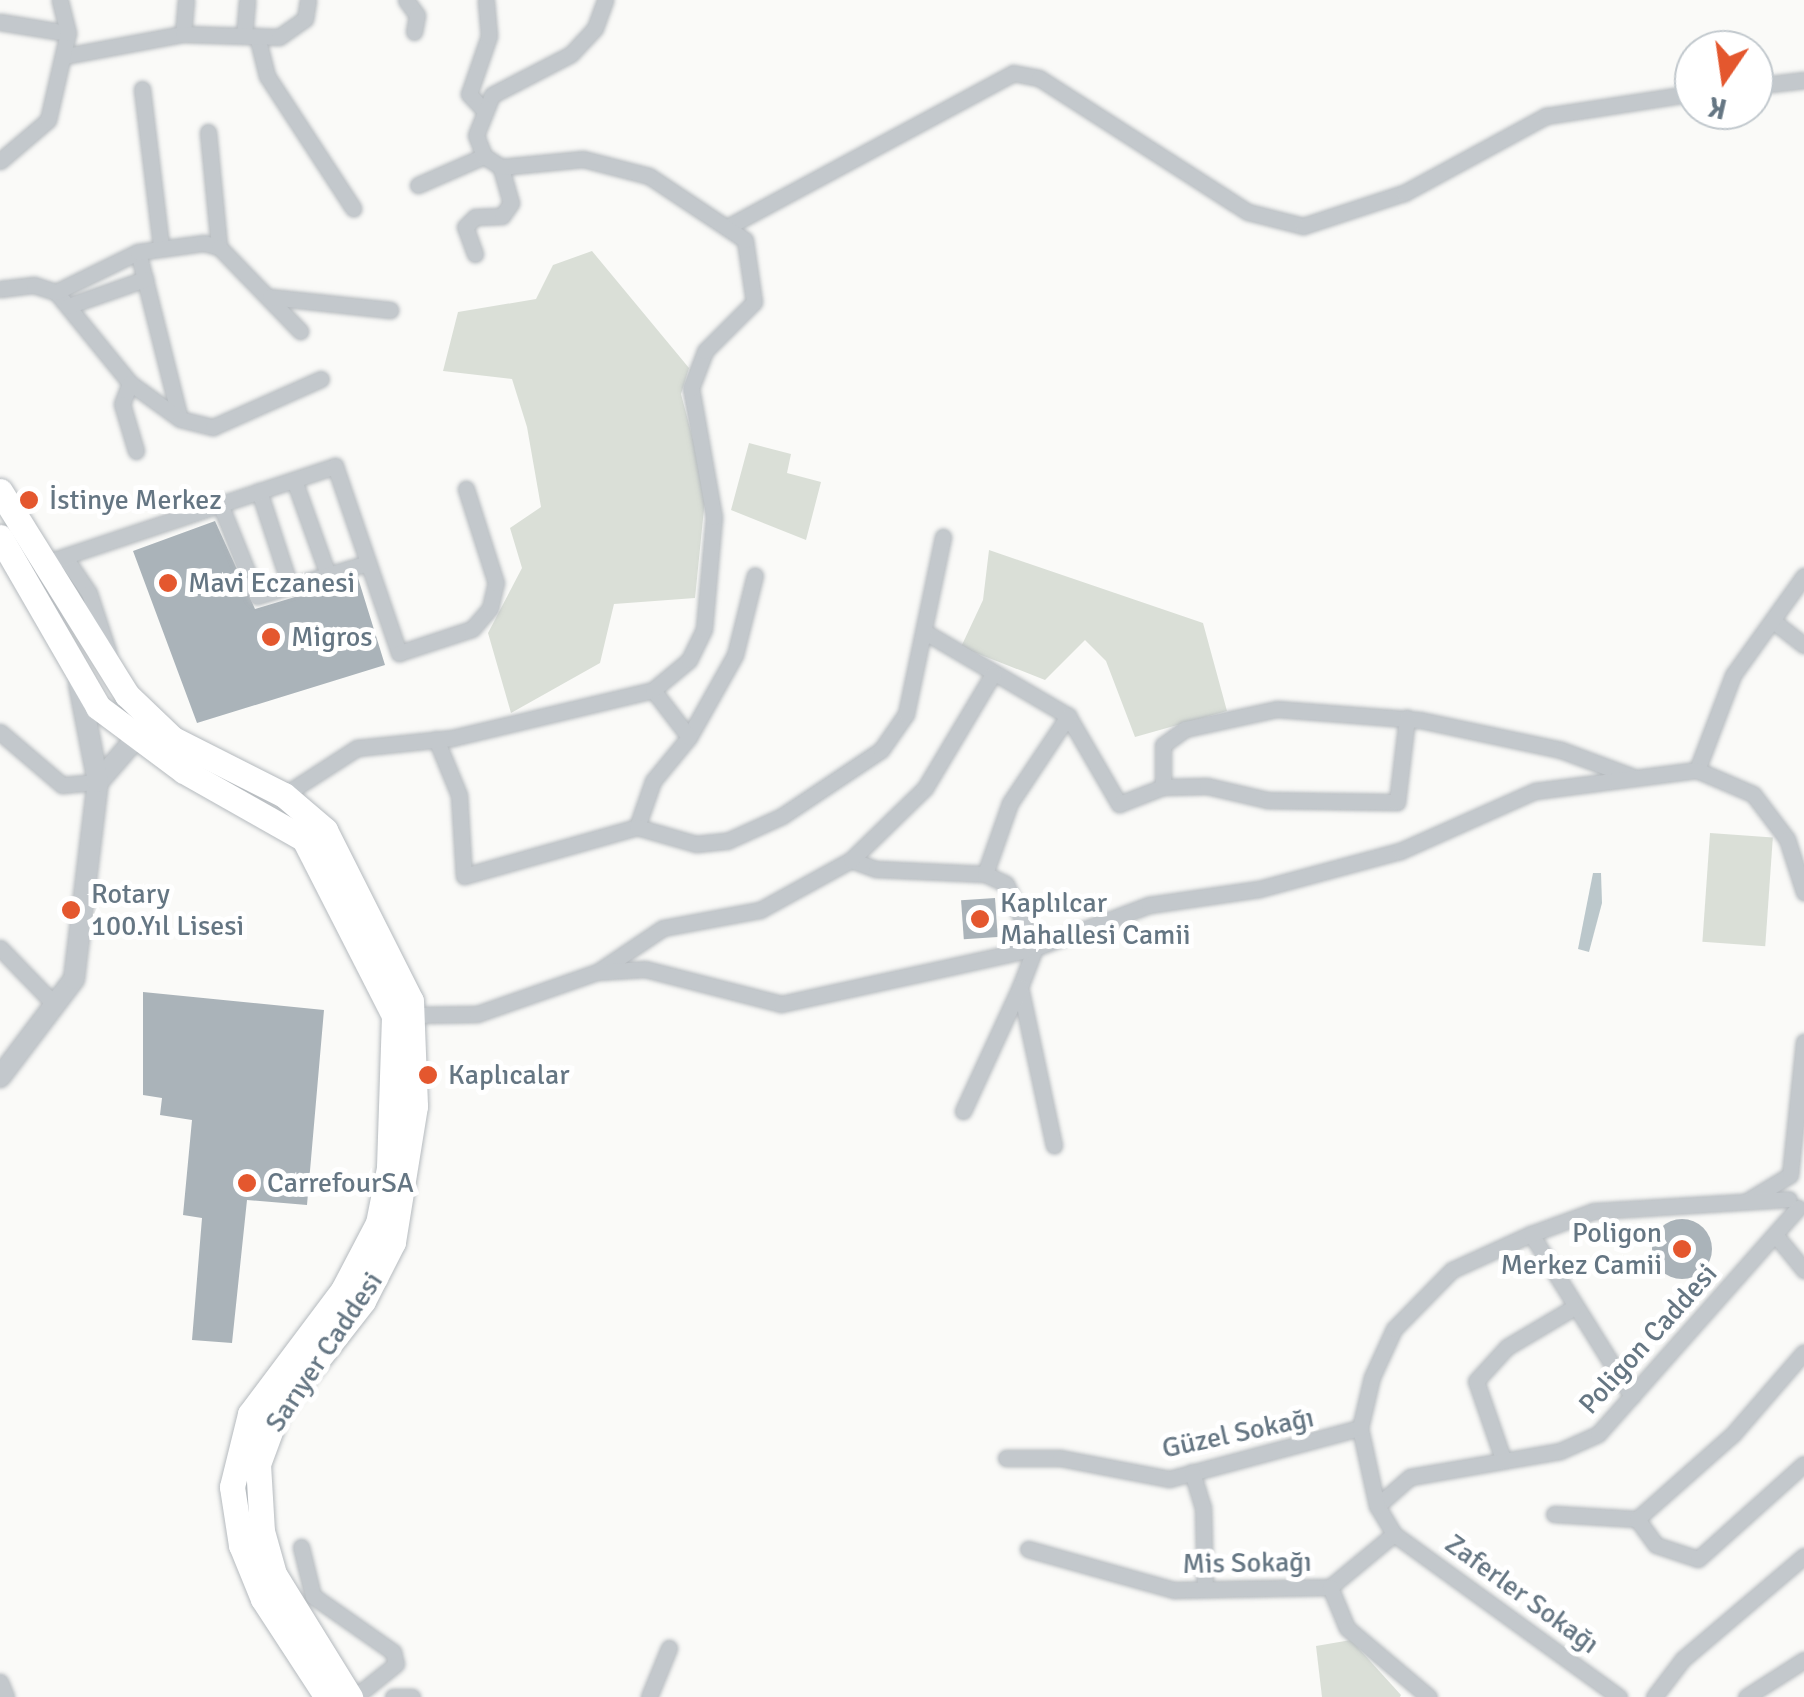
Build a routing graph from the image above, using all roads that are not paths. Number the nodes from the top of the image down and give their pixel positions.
1 (60, 0) edge
2 (186, 0) edge
3 (247, 0) edge
4 (308, 0) edge
5 (406, 0) edge
6 (486, 0) edge
7 (605, 0) edge
8 (0, 22) edge
9 (414, 32) dead end
10 (68, 33) junction
11 (183, 34) junction
12 (250, 36) junction
13 (65, 56) junction
14 (1804, 80) edge
15 (1774, 84) edge
16 (142, 89) dead end
17 (1674, 96) edge
18 (481, 107) junction
19 (208, 132) dead end
20 (484, 156) junction
21 (0, 161) edge
22 (501, 167) junction
23 (418, 186) dead end
24 (352, 208) dead end
25 (731, 226) junction
26 (161, 247) junction
27 (220, 247) junction
28 (138, 252) junction
29 (476, 254) dead end
30 (145, 279) junction
31 (0, 289) edge
32 (56, 292) junction
33 (270, 297) junction
34 (68, 306) junction
35 (390, 310) dead end
36 (300, 330) dead end
37 (321, 379) dead end
38 (130, 383) junction
39 (180, 419) junction
40 (136, 451) dead end
41 (294, 480) junction
42 (466, 490) dead end
43 (0, 491) edge
44 (259, 491) junction
45 (220, 504) junction
46 (0, 537) edge
47 (943, 537) dead end
48 (56, 561) junction
49 (368, 563) junction
50 (20, 575) junction
51 (328, 575) junction
52 (755, 575) dead end
53 (1804, 576) edge
54 (290, 586) junction
55 (1772, 621) junction
56 (925, 632) junction
57 (1804, 645) edge
58 (110, 666) junction
59 (993, 674) junction
60 (80, 684) junction
61 (653, 690) junction
62 (127, 695) junction
63 (1068, 716) junction
64 (1407, 718) junction
65 (0, 732) edge
66 (689, 737) junction
67 (136, 738) junction
68 (436, 739) junction
69 (1697, 770) junction
70 (1635, 778) junction
71 (98, 782) junction
72 (1163, 787) junction
73 (278, 804) junction
74 (637, 827) junction
75 (851, 860) junction
76 (984, 874) junction
77 (1804, 892) edge
78 (0, 948) edge
79 (1035, 948) junction
80 (597, 972) junction
81 (1020, 988) junction
82 (55, 1005) junction
83 (405, 1016) junction
84 (1804, 1042) edge
85 (0, 1077) edge
86 (963, 1111) dead end
87 (1798, 1121) junction
88 (1804, 1138) edge
89 (1054, 1145) dead end
90 (1797, 1171) edge
91 (1740, 1205) junction
92 (1797, 1205) edge
93 (1531, 1234) junction
94 (1777, 1237) junction
95 (1804, 1270) edge
96 (1572, 1308) junction
97 (1804, 1352) edge
98 (1632, 1396) junction
99 (1360, 1428) junction
100 (1502, 1456) junction
101 (1006, 1458) dead end
102 (1804, 1464) edge
103 (1192, 1472) junction
104 (1377, 1506) junction
105 (1554, 1514) dead end
106 (1637, 1519) junction
107 (1394, 1534) junction
108 (301, 1547) dead end
109 (1028, 1549) dead end
110 (1804, 1556) edge
111 (1330, 1586) junction
112 (1205, 1588) junction
113 (669, 1648) dead end
114 (1804, 1660) edge
115 (0, 1682) edge
116 (6, 1697) edge
117 (327, 1697) edge
118 (352, 1697) edge
119 (393, 1697) edge
120 (412, 1697) edge
121 (649, 1697) edge
122 (1429, 1697) edge
123 (1619, 1697) edge
124 (1654, 1697) edge
125 (1746, 1697) edge

1 - 10 street
2 - 11 street
3 - 12 street
4 - 12 street
5 - 9 street
6 - 18 street
7 - 18 street
8 - 10 street
10 - 13 street
11 - 12 street
11 - 13 street
12 - 24 street
13 - 21 street
14 - 15 street
16 - 26 street
17 - 25 street
18 - 20 street
19 - 27 street
20 - 22 street
20 - 23 street
22 - 25 street
22 - 29 street
25 - 61 street
26 - 27 street
26 - 28 street
27 - 33 street
28 - 30 street
28 - 32 street
30 - 34 street
30 - 39 street
31 - 32 street
32 - 34 street
33 - 35 street
33 - 36 street
34 - 38 street
37 - 39 street
38 - 39 street
38 - 40 street
41 - 44 street
41 - 49 street
41 - 51 street
42 - 49 street
43 - 48 main road, Sarıyer Caddesi
44 - 45 street
44 - 54 street
45 - 48 street
45 - 54 street
46 - 50 main road, Sarıyer Caddesi
47 - 56 street
48 - 50 main road
48 - 58 main road, Sarıyer Caddesi
49 - 51 street
50 - 60 main road, Sarıyer Caddesi
51 - 54 street
52 - 66 street
53 - 55 street
55 - 57 street
55 - 69 street
56 - 59 street
56 - 74 street
58 - 60 main road
58 - 62 main road, Sarıyer Caddesi
59 - 63 street
59 - 75 street
60 - 67 main road, Sarıyer Caddesi
60 - 71 street
61 - 66 street
61 - 68 street
62 - 67 main road
62 - 73 main road, Sarıyer Caddesi
63 - 72 street
63 - 76 street
64 - 70 street
64 - 72 street
64 - 72 street
65 - 71 street
66 - 74 street
67 - 71 street
67 - 73 main road, Sarıyer Caddesi
68 - 73 street
68 - 74 street
69 - 70 street
69 - 77 street
70 - 79 street
71 - 82 street
73 - 83 main road, Sarıyer Caddesi
75 - 76 street
75 - 80 street
76 - 79 street
78 - 82 street
79 - 80 street
79 - 81 street
80 - 83 street
81 - 86 street
81 - 89 street
82 - 85 street
83 - 117 main road, Sarıyer Caddesi
83 - 118 main road, Sarıyer Caddesi
84 - 87 street
87 - 88 street
87 - 90 street
90 - 91 street
90 - 92 street
91 - 92 street
91 - 93 street
92 - 94 street, Poligon Caddesi
93 - 96 street
93 - 99 street
94 - 95 street
94 - 98 street, Poligon Caddesi
96 - 98 street
96 - 100 street
97 - 106 street
98 - 100 street, Poligon Caddesi
99 - 103 street, Güzel Sokağı
99 - 104 street
100 - 104 street, Poligon Caddesi
101 - 103 street, Güzel Sokağı
102 - 106 street
103 - 112 street
104 - 107 street
105 - 106 street
107 - 111 street, Mis Sokağı
107 - 123 street, Zaferler Sokağı
108 - 118 street
109 - 112 street, Mis Sokağı
110 - 124 street
111 - 112 street, Mis Sokağı
111 - 122 street
113 - 121 street
114 - 125 street
115 - 116 street
119 - 120 street

